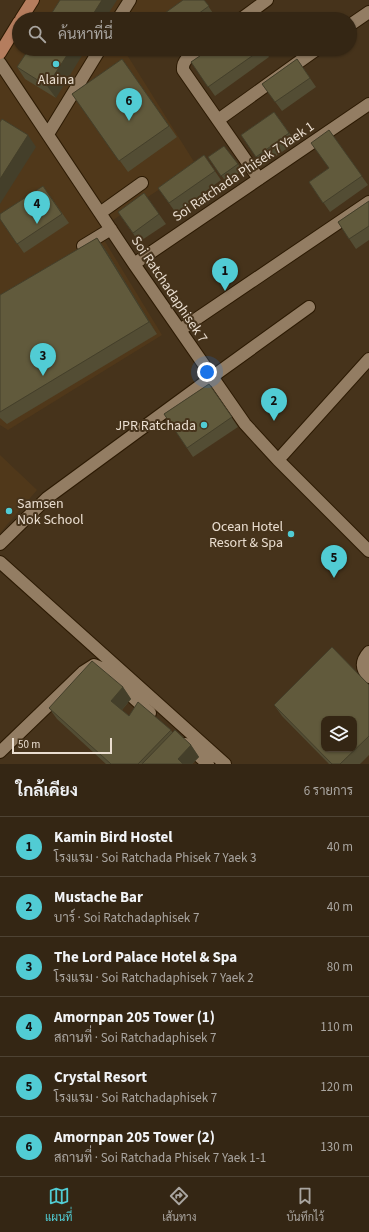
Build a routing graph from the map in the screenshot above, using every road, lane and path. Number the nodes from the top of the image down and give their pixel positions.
1 (33, 0) edge
2 (130, 0) edge
3 (261, 2) edge
4 (25, 12) edge
5 (122, 12) edge
6 (249, 12) edge
7 (369, 12) edge
8 (357, 20) edge
9 (12, 33) edge
10 (0, 53) edge
11 (96, 56) edge
12 (191, 56) edge
13 (307, 56) edge
14 (0, 63) edge
15 (369, 104) edge
16 (218, 120) junction
17 (48, 134) junction
18 (259, 179) junction
19 (142, 183) dead end
20 (369, 202) edge
21 (100, 213) junction
22 (111, 229) junction
23 (72, 254) edge
24 (134, 264) junction
25 (309, 306) dead end
26 (180, 330) junction
27 (369, 359) edge
28 (212, 377) junction
29 (278, 460) junction
30 (0, 544) edge
31 (367, 545) edge
32 (0, 562) edge
33 (369, 652) edge
34 (369, 677) edge
35 (157, 719) edge
36 (174, 734) edge
37 (0, 752) edge
38 (208, 764) edge
39 (225, 764) edge

1 - 4 main road
2 - 5 street
3 - 6 street
7 - 8 street
9 - 10 main road
11 - 17 street
12 - 16 street
13 - 16 street
14 - 17 street, Soi Ratchadaphisek 7
15 - 18 street, Soi Ratchada Phisek 7 Yaek 1
16 - 18 street
17 - 21 street, Soi Ratchadaphisek 7
18 - 24 street, Soi Ratchada Phisek 7 Yaek 1
19 - 21 street
20 - 26 street
21 - 22 street, Soi Ratchadaphisek 7
22 - 23 street
22 - 24 street, Soi Ratchadaphisek 7
24 - 26 street, Soi Ratchadaphisek 7
25 - 28 street
26 - 28 street, Soi Ratchadaphisek 7
27 - 29 street
28 - 29 street, Soi Ratchadaphisek 7
28 - 30 street
29 - 31 street, Soi Ratchadaphisek 7
32 - 39 street
33 - 34 street
35 - 37 street
36 - 38 street

